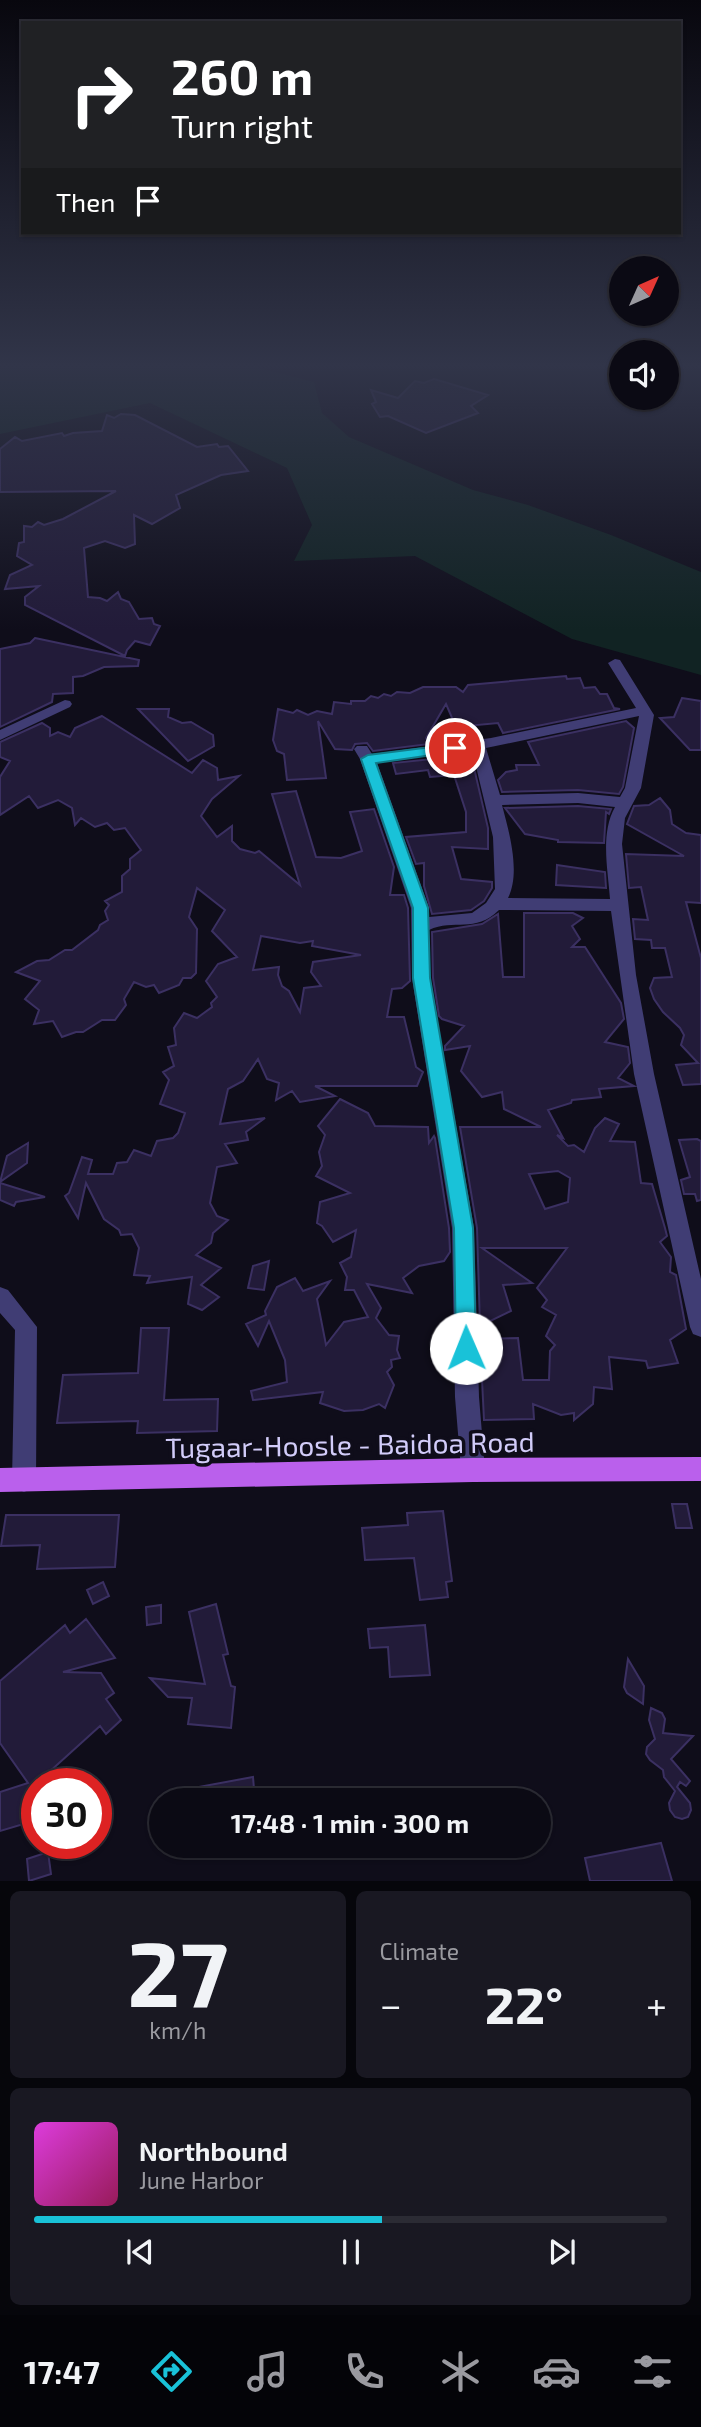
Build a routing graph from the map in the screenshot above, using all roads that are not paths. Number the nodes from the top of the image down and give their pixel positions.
1 (615, 663) dead end
2 (65, 704) dead end
3 (644, 711) junction
4 (0, 736) edge
5 (478, 745) junction
6 (495, 800) junction
7 (625, 803) junction
8 (496, 904) junction
9 (619, 905) junction
10 (421, 927) junction
11 (0, 1297) edge
12 (701, 1327) edge
13 (701, 1469) edge
14 (473, 1470) junction
15 (12, 1480) edge

1 - 3 street
2 - 4 street
3 - 5 street
3 - 7 street
5 - 6 street
5 - 10 street
6 - 7 street
6 - 8 street
7 - 9 street
8 - 9 street
8 - 10 street
9 - 12 street
10 - 14 street
11 - 15 street
13 - 14 main road, Tugaar-Hoosle - Baidoa Road
14 - 15 main road, Tugaar-Hoosle - Baidoa Road

